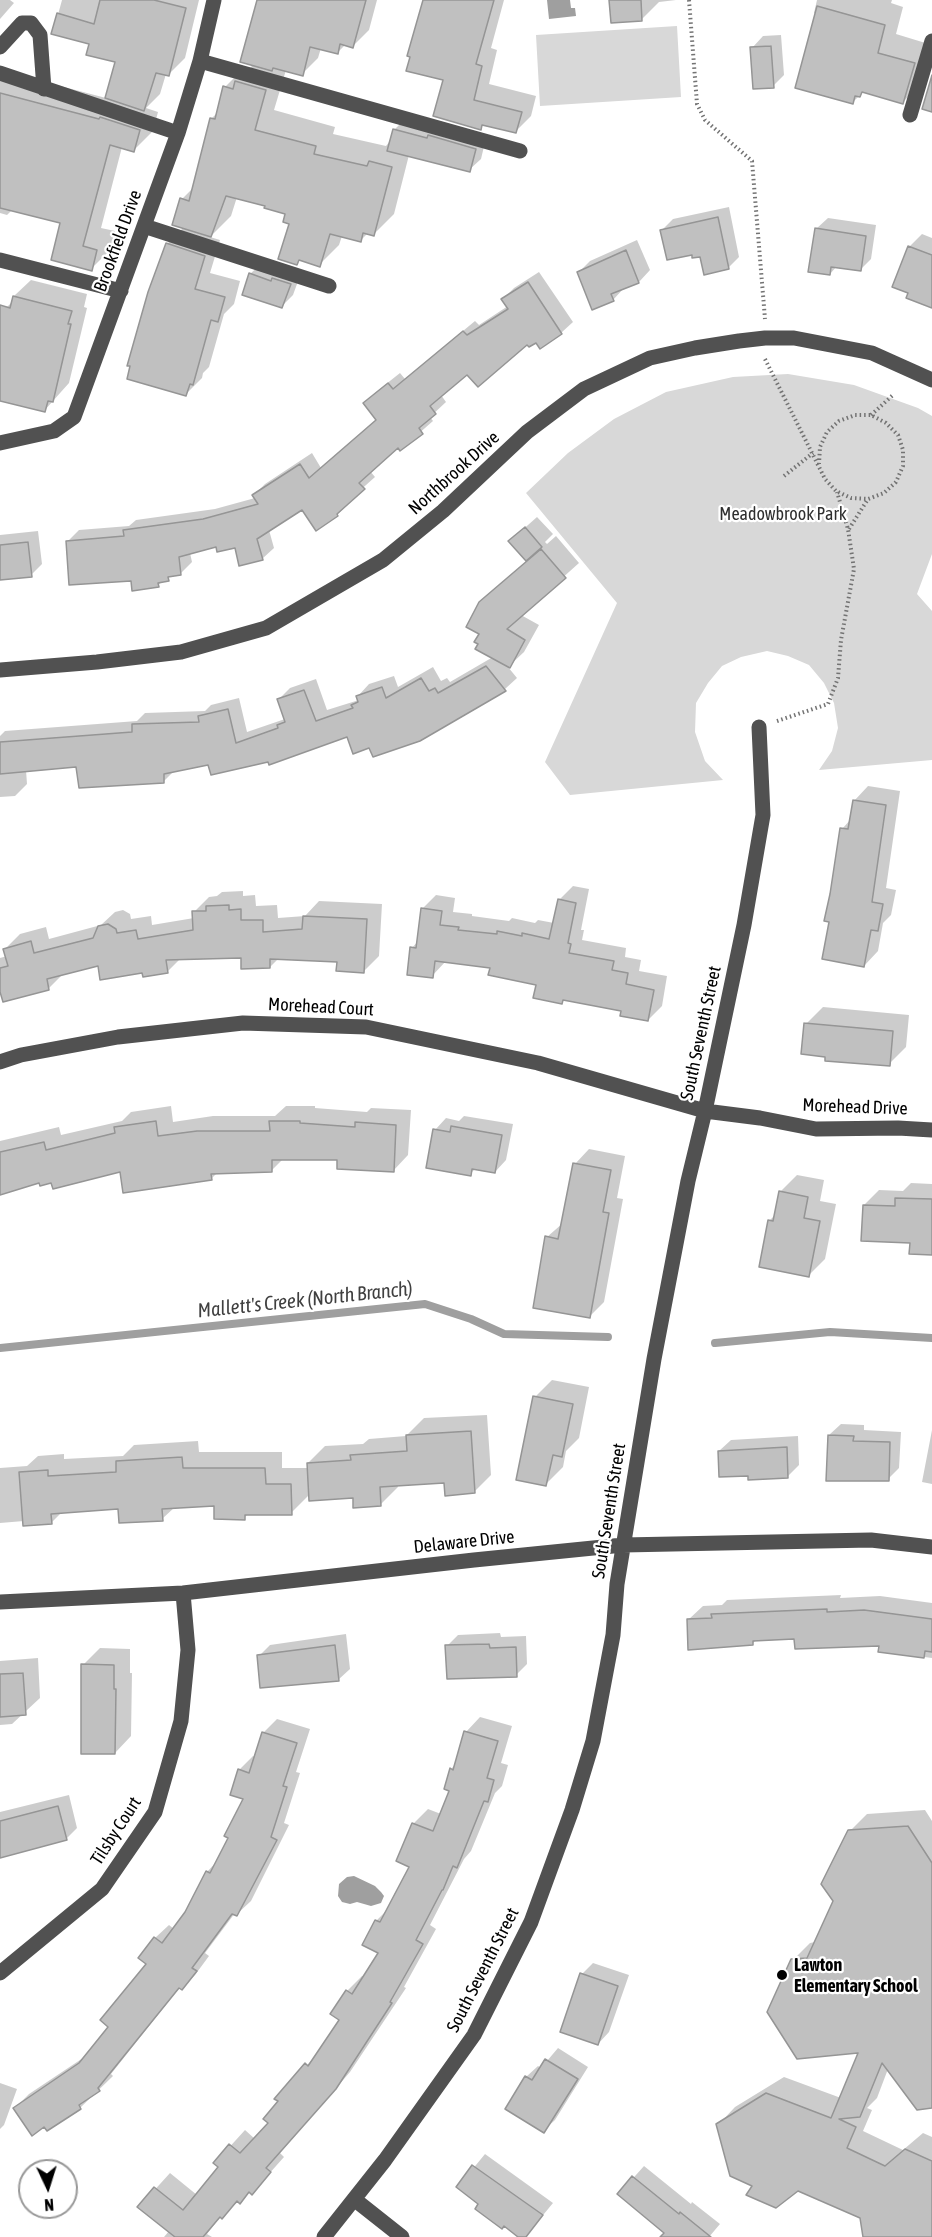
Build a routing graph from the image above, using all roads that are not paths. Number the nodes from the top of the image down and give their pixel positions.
1 (214, 0) edge
2 (932, 41) edge
3 (0, 47) edge
4 (200, 61) junction
5 (0, 73) edge
6 (44, 89) junction
7 (910, 116) dead end
8 (178, 133) junction
9 (520, 151) dead end
10 (144, 226) junction
11 (0, 260) edge
12 (328, 286) dead end
13 (121, 291) junction
14 (932, 380) edge
15 (0, 443) edge
16 (0, 670) edge
17 (759, 727) road end
18 (0, 1062) edge
19 (705, 1111) junction
20 (932, 1130) edge
21 (624, 1545) junction
22 (932, 1547) edge
23 (183, 1593) junction
24 (0, 1602) edge
25 (0, 1973) edge
26 (354, 2199) junction
27 (324, 2237) edge
28 (402, 2237) edge

1 - 4 street, Brookfield Drive
2 - 7 street
3 - 6 street
4 - 8 street, Brookfield Drive
4 - 9 street
5 - 6 street
6 - 8 street
8 - 10 street, Brookfield Drive
10 - 12 street
10 - 13 street, Brookfield Drive
11 - 13 street
13 - 15 street, Brookfield Drive
14 - 16 street, Northbrook Drive
17 - 19 street, South Seventh Street
18 - 19 street, Morehead Court
19 - 20 street, Morehead Drive
19 - 21 street, South Seventh Street
21 - 22 street, Delaware Drive
21 - 23 street, Delaware Drive
21 - 26 street, South Seventh Street
23 - 24 street, Delaware Drive
23 - 25 street, Tilsby Court
26 - 27 street, South Seventh Street
26 - 28 street

